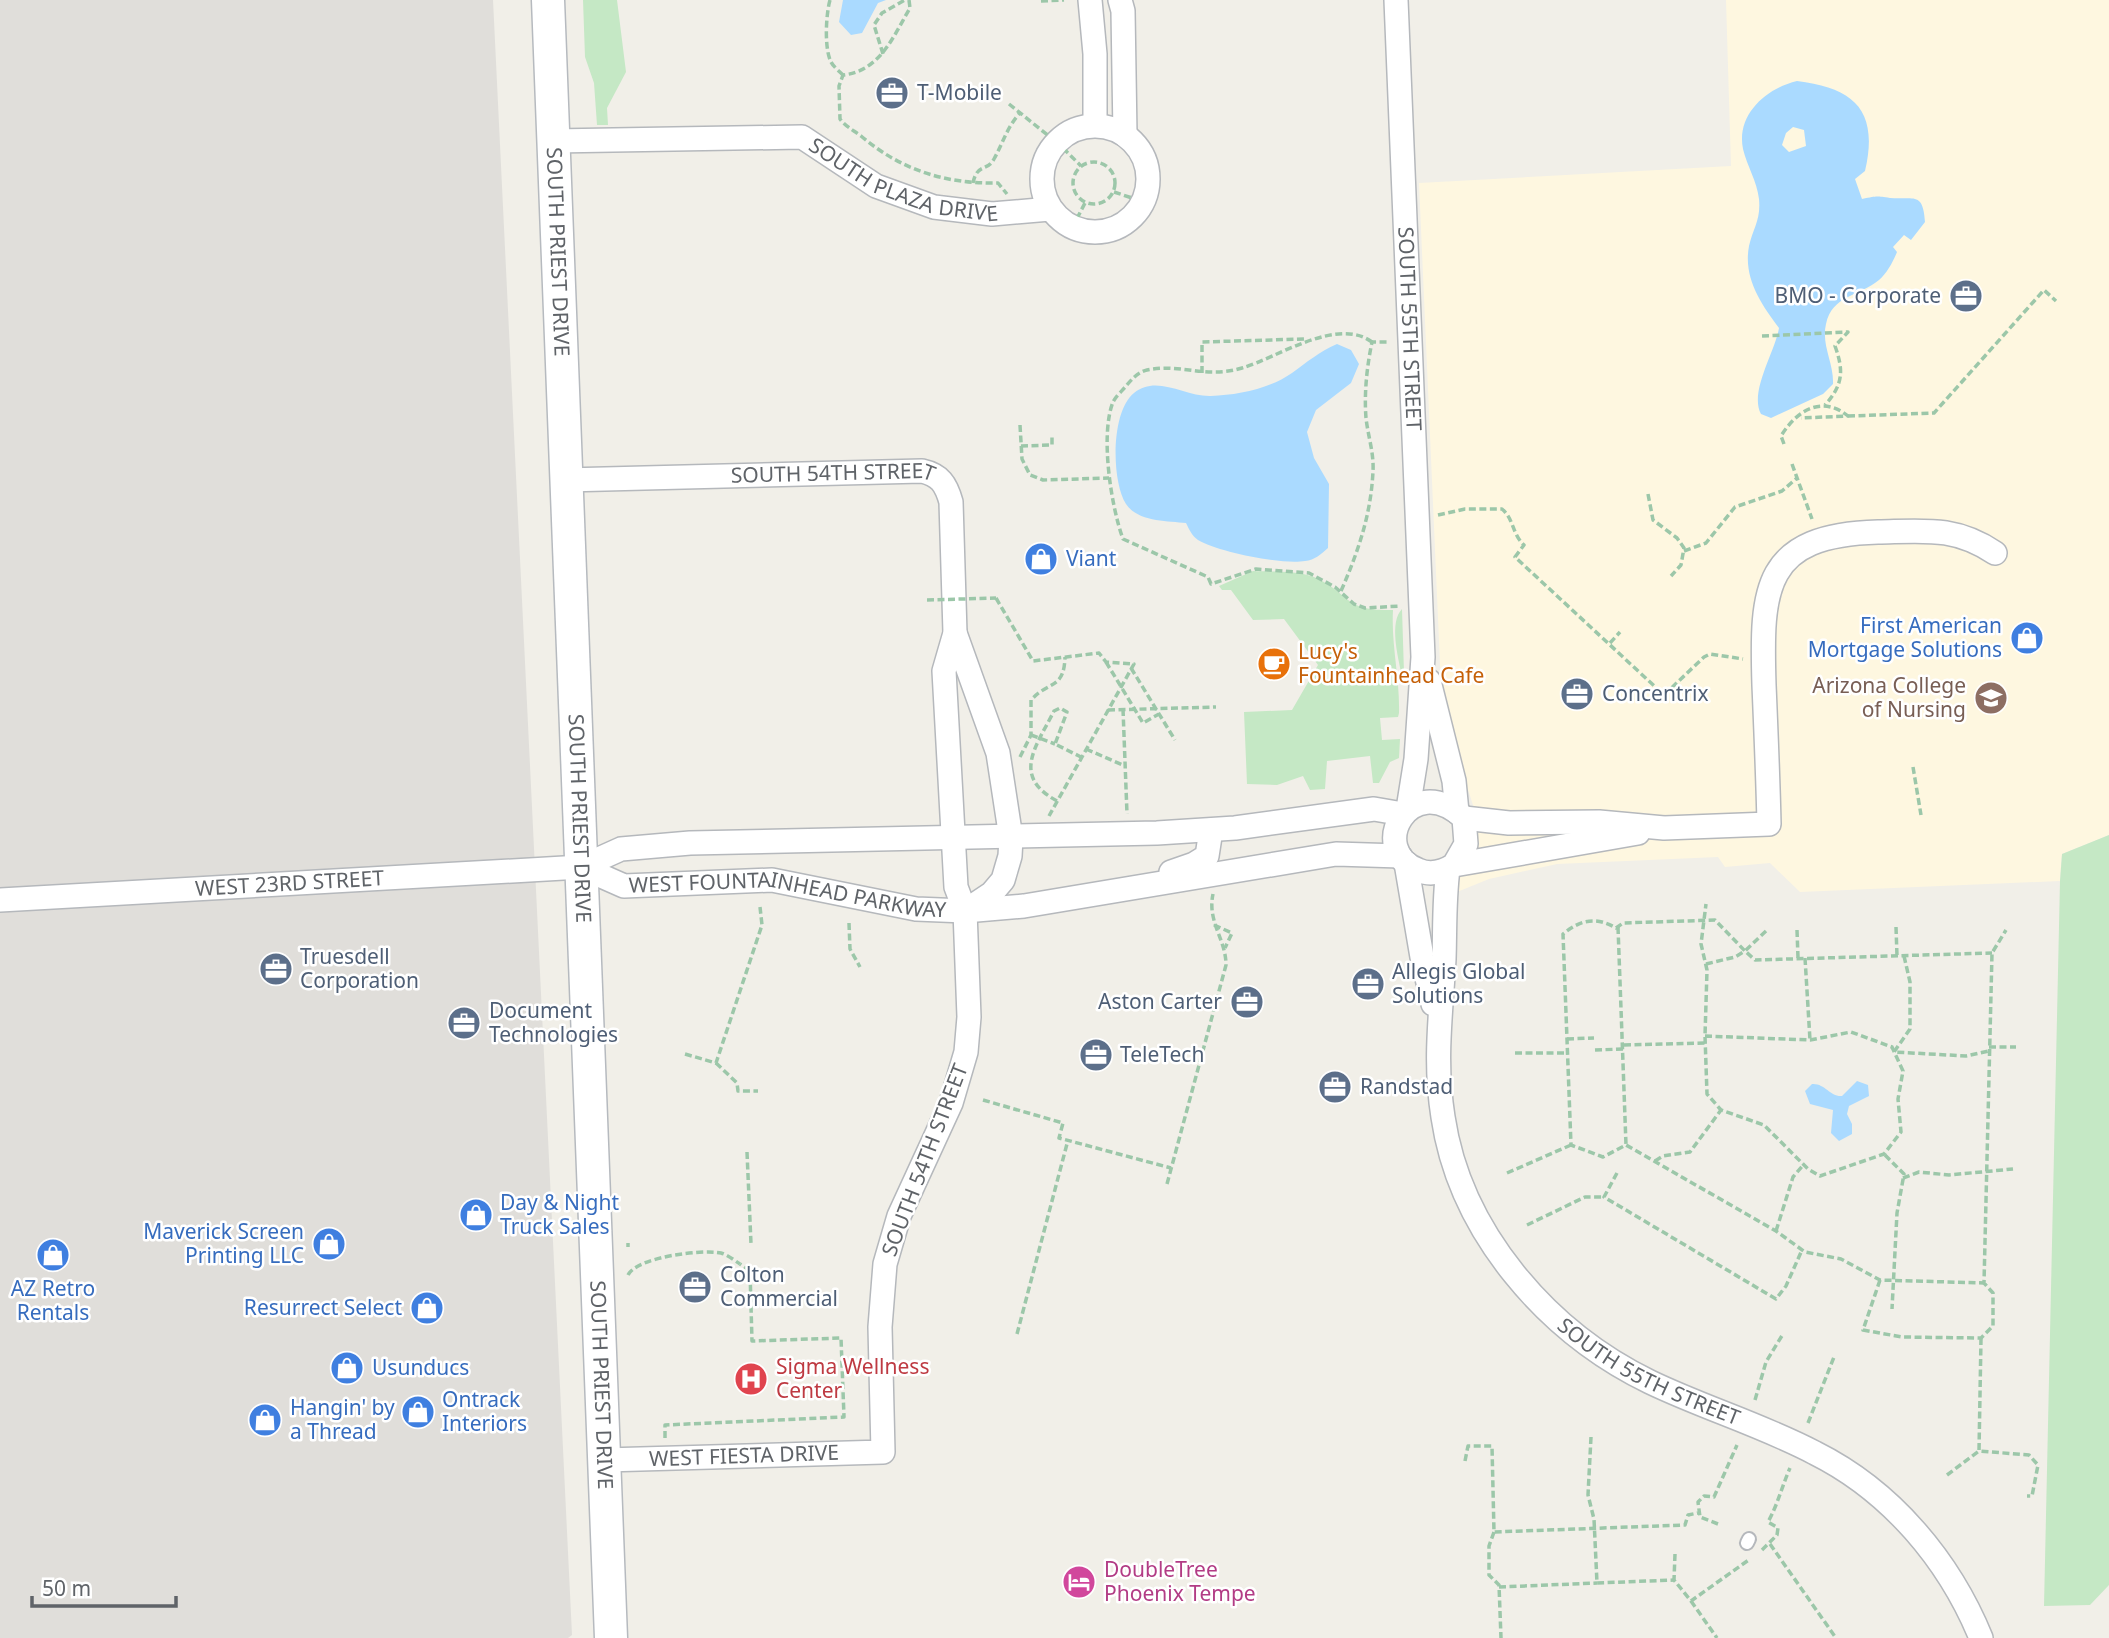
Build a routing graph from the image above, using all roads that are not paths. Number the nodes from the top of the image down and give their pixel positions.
1 (548, 0) edge
2 (1090, 0) edge
3 (1120, 0) edge
4 (1396, 0) edge
5 (1095, 125) junction
6 (1125, 135) junction
7 (553, 141) junction
8 (1050, 209) junction
9 (565, 480) junction
10 (1996, 553) dead end
11 (955, 632) junction
12 (1423, 657) junction
13 (1406, 812) junction
14 (1461, 815) junction
15 (1664, 828) junction
16 (1211, 830) junction
17 (1011, 838) junction
18 (954, 839) junction
19 (1403, 859) junction
20 (581, 867) junction
21 (1451, 867) junction
22 (1137, 888) junction
23 (0, 900) edge
24 (965, 911) junction
25 (1437, 1021) junction
26 (883, 1452) joint
27 (605, 1461) junction
28 (611, 1638) edge
29 (1981, 1638) edge

1 - 7 main road, SOUTH PRIEST DRIVE
2 - 5 street
3 - 6 street
4 - 12 street, SOUTH 55TH STREET
5 - 6 street
5 - 8 street
6 - 8 street
7 - 8 street, SOUTH PLAZA DRIVE
7 - 9 main road, SOUTH PRIEST DRIVE
9 - 11 street, SOUTH 54TH STREET
9 - 20 main road, SOUTH PRIEST DRIVE
10 - 15 street
11 - 17 street, SOUTH 54TH STREET
11 - 18 street, SOUTH 54TH STREET
12 - 13 street, SOUTH 55TH STREET
12 - 14 street, SOUTH 55TH STREET
13 - 14 street
13 - 16 street, WEST FOUNTAINHEAD PARKWAY
13 - 19 street
14 - 15 street
14 - 21 street
15 - 21 street
16 - 17 street, WEST FOUNTAINHEAD PARKWAY
16 - 22 street
17 - 18 street, WEST FOUNTAINHEAD PARKWAY
17 - 24 street
18 - 20 street, WEST FOUNTAINHEAD PARKWAY
18 - 24 street
19 - 21 street
19 - 22 street, WEST FOUNTAINHEAD PARKWAY
19 - 25 street, SOUTH 55TH STREET
20 - 23 street, WEST 23RD STREET
20 - 24 street, WEST FOUNTAINHEAD PARKWAY
20 - 27 main road, SOUTH PRIEST DRIVE
21 - 25 street, SOUTH 55TH STREET
22 - 24 street, WEST FOUNTAINHEAD PARKWAY
24 - 26 street, SOUTH 54TH STREET
25 - 29 street, SOUTH 55TH STREET
26 - 27 street, WEST FIESTA DRIVE
27 - 28 main road, SOUTH PRIEST DRIVE

